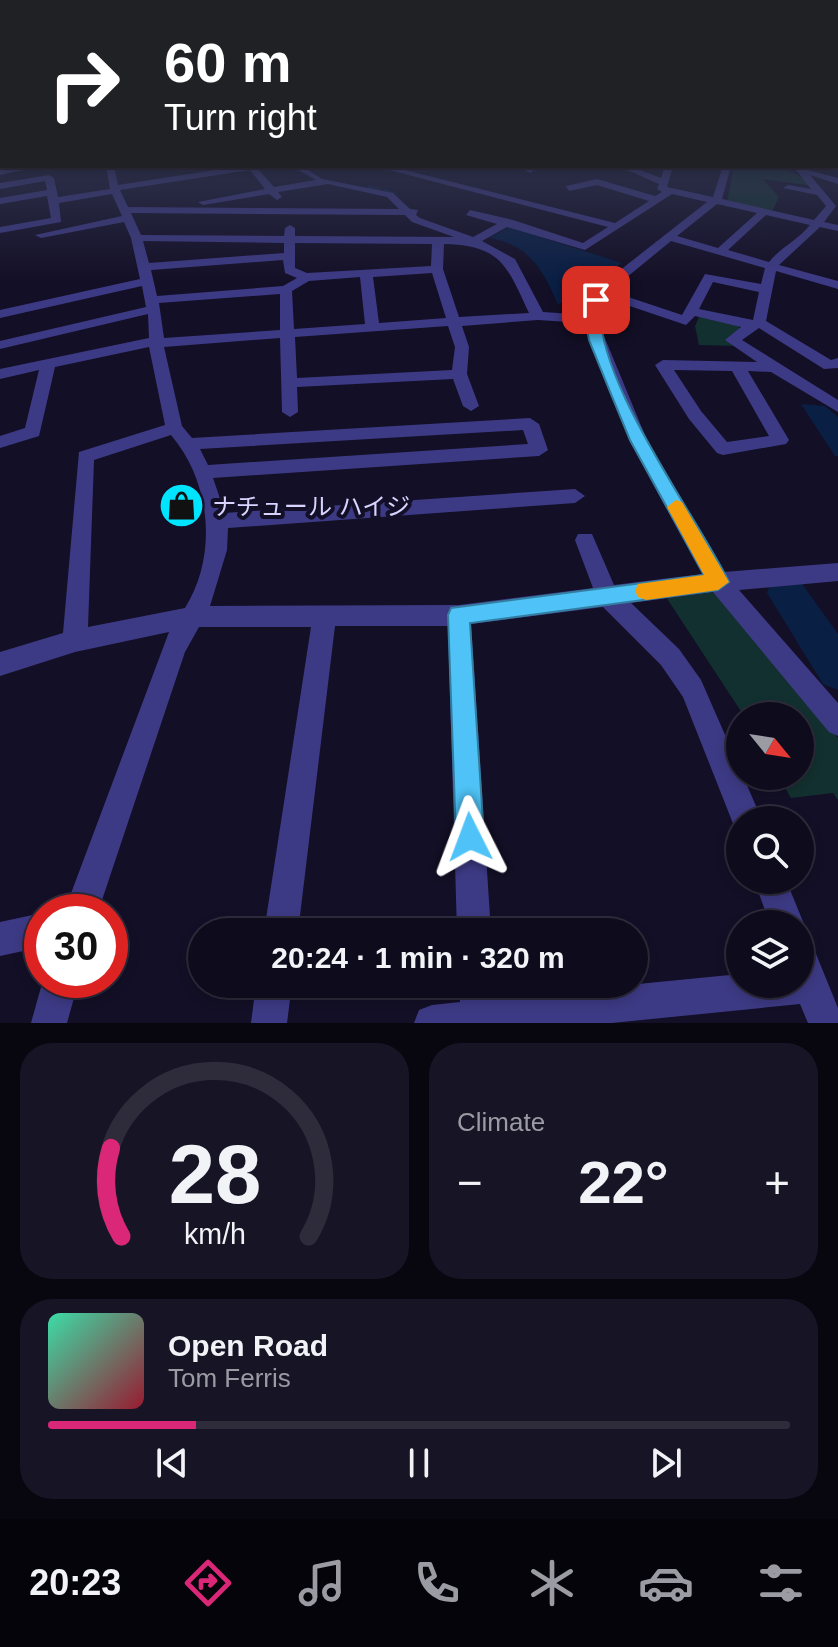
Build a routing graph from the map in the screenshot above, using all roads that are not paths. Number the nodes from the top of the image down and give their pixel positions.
1 (666, 186) edge
2 (50, 187) edge
3 (116, 187) edge
4 (162, 187) edge
5 (194, 187) edge
6 (269, 187) edge
7 (296, 187) edge
8 (353, 187) edge
9 (457, 187) edge
10 (575, 187) edge
11 (613, 187) edge
12 (668, 187) edge
13 (720, 187) edge
14 (815, 187) edge
15 (569, 188) dead end
16 (788, 188) dead end
17 (272, 191) junction
18 (820, 193) junction
19 (52, 197) junction
20 (657, 200) junction
21 (0, 201) edge
22 (715, 201) junction
23 (120, 202) junction
24 (205, 207) junction
25 (834, 207) edge
26 (289, 211) junction
27 (764, 212) junction
28 (411, 213) junction
29 (470, 213) dead end
30 (509, 222) junction
31 (818, 223) junction
32 (616, 226) junction
33 (838, 228) edge
34 (1, 236) edge
35 (668, 237) junction
36 (137, 238) junction
37 (289, 240) junction
38 (477, 240) junction
39 (438, 242) junction
40 (720, 252) junction
41 (289, 256) junction
42 (771, 267) junction
43 (437, 269) junction
44 (366, 273) junction
45 (306, 277) junction
46 (838, 285) edge
47 (149, 289) junction
48 (765, 289) junction
49 (286, 290) junction
50 (601, 292) junction
51 (690, 311) junction
52 (0, 314) edge
53 (547, 316) junction
54 (592, 319) junction
55 (454, 321) junction
56 (756, 324) junction
57 (372, 327) junction
58 (286, 334) junction
59 (156, 342) junction
60 (0, 345) edge
61 (838, 363) edge
62 (48, 364) junction
63 (736, 364) junction
64 (772, 367) junction
65 (0, 374) edge
66 (459, 374) junction
67 (287, 383) junction
68 (471, 406) dead end
69 (838, 407) edge
70 (290, 412) dead end
71 (181, 436) junction
72 (0, 442) edge
73 (202, 472) junction
74 (575, 496) dead end
75 (218, 521) junction
76 (585, 540) dead end
77 (838, 572) edge
78 (718, 582) junction
79 (607, 595) junction
80 (459, 615) junction
81 (193, 617) junction
82 (324, 618) junction
83 (75, 641) junction
84 (0, 664) edge
85 (838, 723) edge
86 (741, 806) edge
87 (87, 894) edge
88 (283, 918) edge
89 (473, 918) edge
90 (24, 934) edge
91 (0, 939) edge
92 (726, 979) edge
93 (814, 991) edge
94 (56, 998) edge
95 (272, 998) edge
96 (478, 1008) edge
97 (49, 1023) edge
98 (269, 1023) edge
99 (432, 1023) edge
100 (826, 1023) edge

1 - 20 street
2 - 19 street
3 - 23 street
4 - 23 street
5 - 24 street
6 - 17 street
7 - 17 street
8 - 28 street
9 - 32 street
10 - 15 street
11 - 20 street
12 - 22 street
13 - 22 street
14 - 18 street
16 - 18 street
17 - 24 street
17 - 26 street
18 - 25 street
19 - 21 street
19 - 23 street
19 - 34 street
20 - 32 street
22 - 27 street
22 - 35 street
23 - 24 street
23 - 34 street
23 - 36 street
24 - 26 street
25 - 31 street
26 - 28 street
26 - 37 street
27 - 31 street
27 - 40 street
28 - 38 street
29 - 30 street
30 - 32 street
30 - 38 street
31 - 33 street
31 - 42 street
35 - 40 street
35 - 50 street
36 - 37 street
36 - 47 street
37 - 39 street
37 - 41 street
38 - 39 street
38 - 53 street
39 - 43 street
40 - 42 street
41 - 45 street
41 - 47 street
42 - 46 street
42 - 48 street
43 - 44 street
43 - 55 street
44 - 45 street
44 - 57 street
45 - 49 street
47 - 49 street
47 - 52 street
47 - 59 street
47 - 60 street
48 - 51 street
48 - 56 street
49 - 58 street
50 - 51 street
50 - 54 street
51 - 56 street
53 - 54 street
53 - 55 street
54 - 78 street
55 - 57 street
55 - 66 street
56 - 61 street
56 - 64 street
57 - 58 street
58 - 59 street
58 - 67 street
59 - 62 street
59 - 71 street
62 - 65 street
62 - 72 street
63 - 63 street
63 - 64 street
64 - 69 street
66 - 67 street
66 - 68 street
67 - 70 street
71 - 73 street
71 - 73 street
71 - 83 street
73 - 75 street
74 - 75 street
75 - 81 street
76 - 79 street
77 - 78 street
78 - 79 street
78 - 85 street
79 - 80 street
79 - 86 street
80 - 82 street
80 - 89 street
81 - 82 street
81 - 83 street
81 - 87 street
82 - 88 street
83 - 84 street
90 - 91 street
92 - 96 street
93 - 100 street
94 - 97 street
95 - 98 street
96 - 99 street

